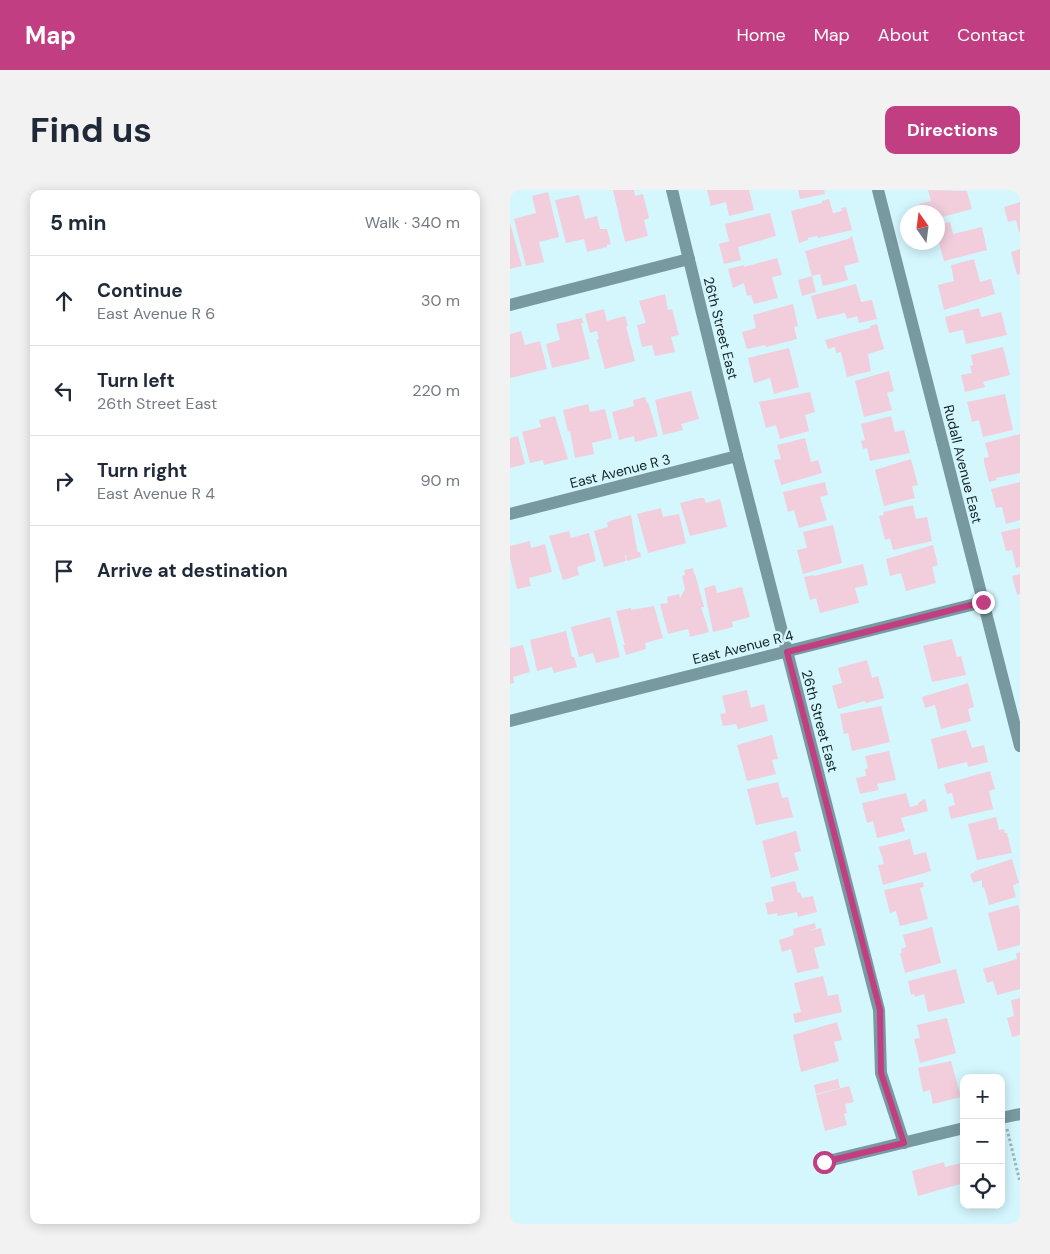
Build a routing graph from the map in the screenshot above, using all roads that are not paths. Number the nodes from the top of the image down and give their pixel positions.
1 (672, 190) edge
2 (878, 190) edge
3 (689, 259) junction
4 (510, 305) edge
5 (737, 456) junction
6 (510, 514) edge
7 (983, 602) junction
8 (787, 652) junction
9 (510, 721) edge
10 (1020, 746) edge
11 (1020, 1114) edge
12 (1005, 1118) edge
13 (960, 1129) edge
14 (904, 1143) junction
15 (824, 1162) dead end

1 - 3 street, 26th Street East
2 - 7 street, Rudall Avenue East
3 - 4 street
3 - 5 street, 26th Street East
5 - 6 street, East Avenue R 3
5 - 8 street, 26th Street East
7 - 8 street, East Avenue R 4
7 - 10 street, Rudall Avenue East
8 - 9 street, East Avenue R 4
8 - 14 street, 26th Street East
11 - 12 street
13 - 14 street
14 - 15 street

